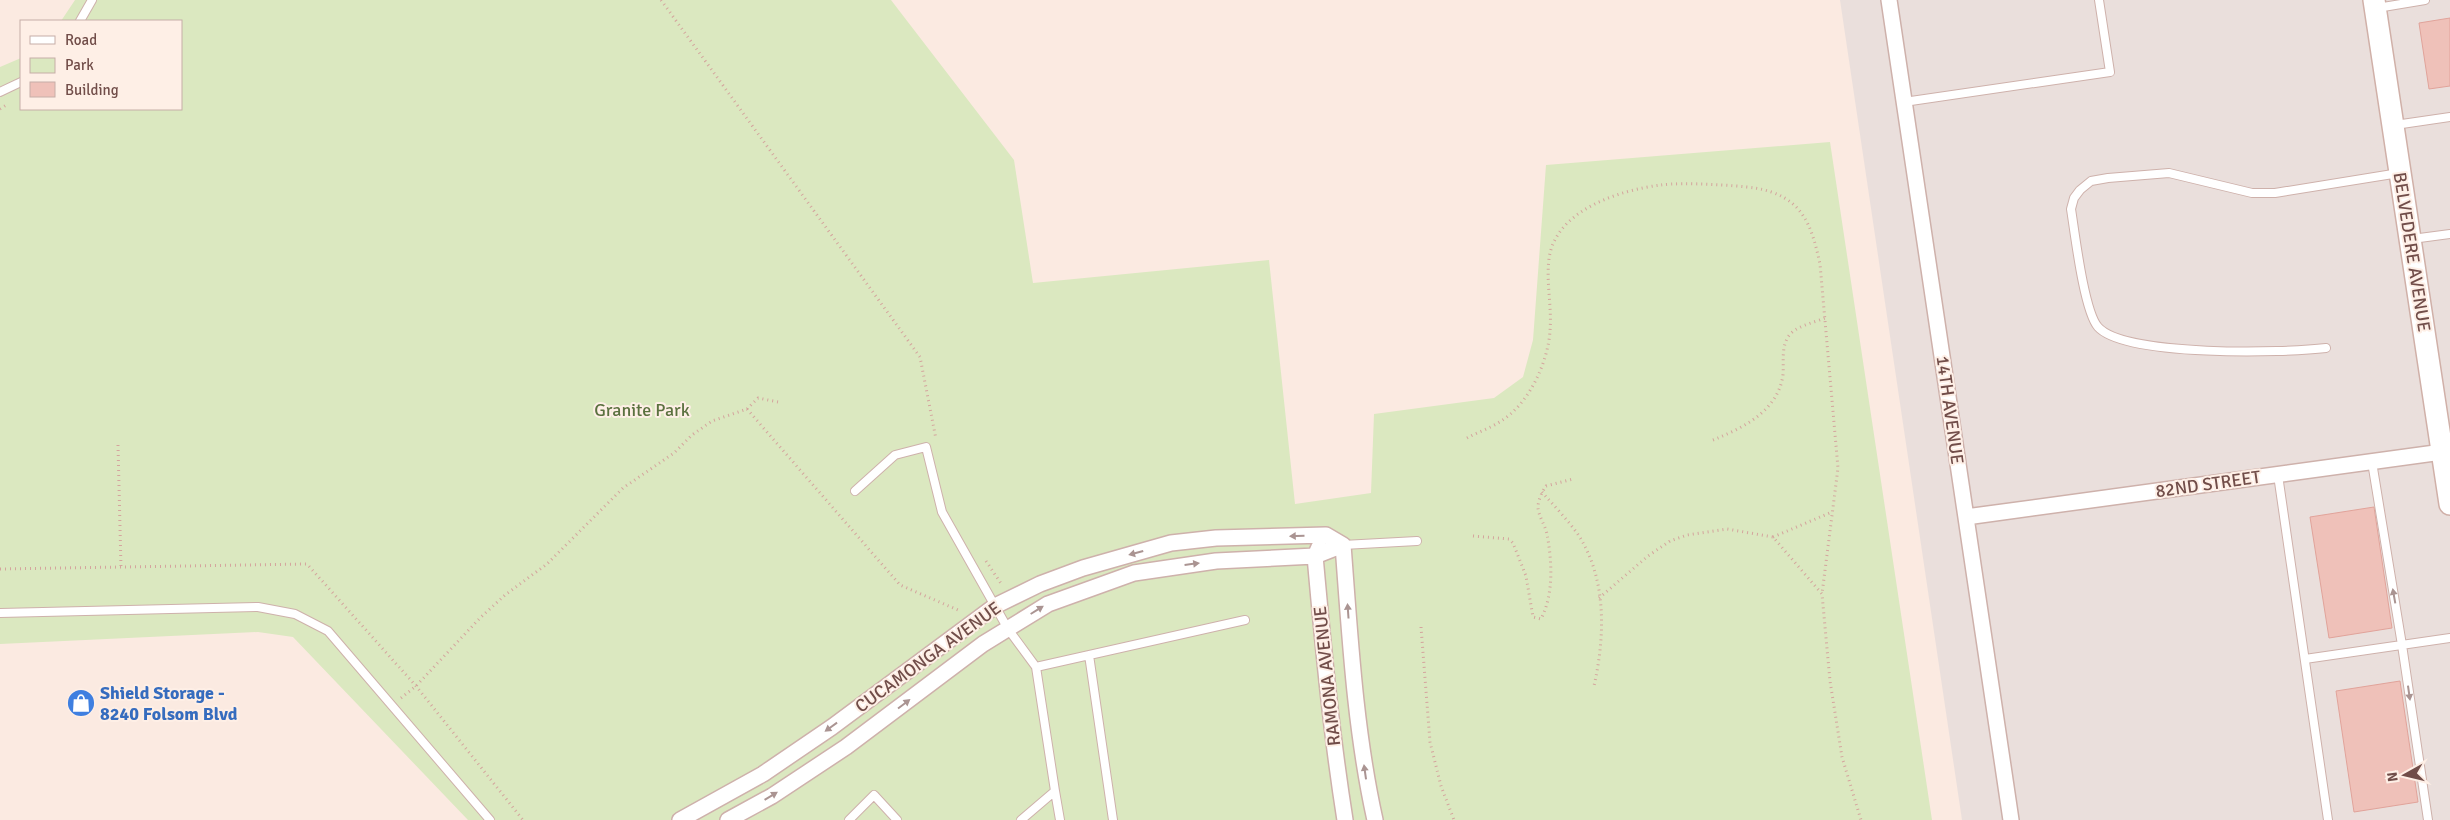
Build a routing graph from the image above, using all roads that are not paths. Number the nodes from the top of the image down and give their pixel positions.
1 (92, 0) edge
2 (1889, 0) edge
3 (2100, 0) edge
4 (2425, 0) edge
5 (2375, 4) edge
6 (81, 20) edge
7 (20, 82) edge
8 (0, 92) edge
9 (1904, 102) junction
10 (2450, 117) edge
11 (2393, 126) junction
12 (2400, 173) junction
13 (2450, 234) edge
14 (2410, 240) junction
15 (2326, 348) dead end
16 (2446, 452) edge
17 (2372, 462) junction
18 (2278, 475) junction
19 (855, 491) dead end
20 (2450, 504) edge
21 (1966, 517) junction
22 (1326, 535) junction
23 (1417, 541) dead end
24 (1343, 545) junction
25 (1315, 556) junction
26 (995, 606) junction
27 (0, 613) edge
28 (1245, 620) dead end
29 (1008, 629) junction
30 (2450, 638) edge
31 (2402, 644) junction
32 (1089, 654) junction
33 (2305, 659) junction
34 (1036, 666) junction
35 (1055, 790) junction
36 (490, 820) edge
37 (680, 820) edge
38 (728, 820) edge
39 (849, 820) edge
40 (896, 820) edge
41 (1021, 820) edge
42 (1060, 820) edge
43 (1113, 820) edge
44 (1345, 820) edge
45 (1375, 820) edge
46 (2011, 820) edge
47 (2328, 820) edge
48 (2428, 820) edge

1 - 6 lane
2 - 9 street, 14TH AVENUE
3 - 9 lane
4 - 5 lane
5 - 11 street, BELVEDERE AVENUE
7 - 8 lane
9 - 21 street, 14TH AVENUE
10 - 11 lane
11 - 12 street, BELVEDERE AVENUE
12 - 14 street, BELVEDERE AVENUE
12 - 15 lane
13 - 14 lane
14 - 16 street, BELVEDERE AVENUE
16 - 17 street, 82ND STREET
16 - 20 street, BELVEDERE AVENUE
17 - 18 street, 82ND STREET
31 -> 17 lane
18 - 21 street, 82ND STREET
18 - 33 lane
19 - 26 lane
21 - 46 street, 14TH AVENUE
22 - 24 street
22 - 25 street
22 -> 26 street, CUCAMONGA AVENUE
23 - 24 lane
24 - 25 street, CUCAMONGA AVENUE
45 -> 24 street, RAMONA AVENUE
29 -> 25 street, CUCAMONGA AVENUE
25 - 44 street, RAMONA AVENUE
26 - 29 lane
26 -> 37 street, CUCAMONGA AVENUE
27 - 36 lane
28 - 32 lane
29 - 34 lane
38 -> 29 street, CUCAMONGA AVENUE
30 - 31 lane
31 - 33 lane
31 -> 48 lane
32 - 34 lane
32 - 43 lane
33 - 47 lane
34 - 35 lane
35 - 41 lane
35 - 42 lane
39 - 40 lane

